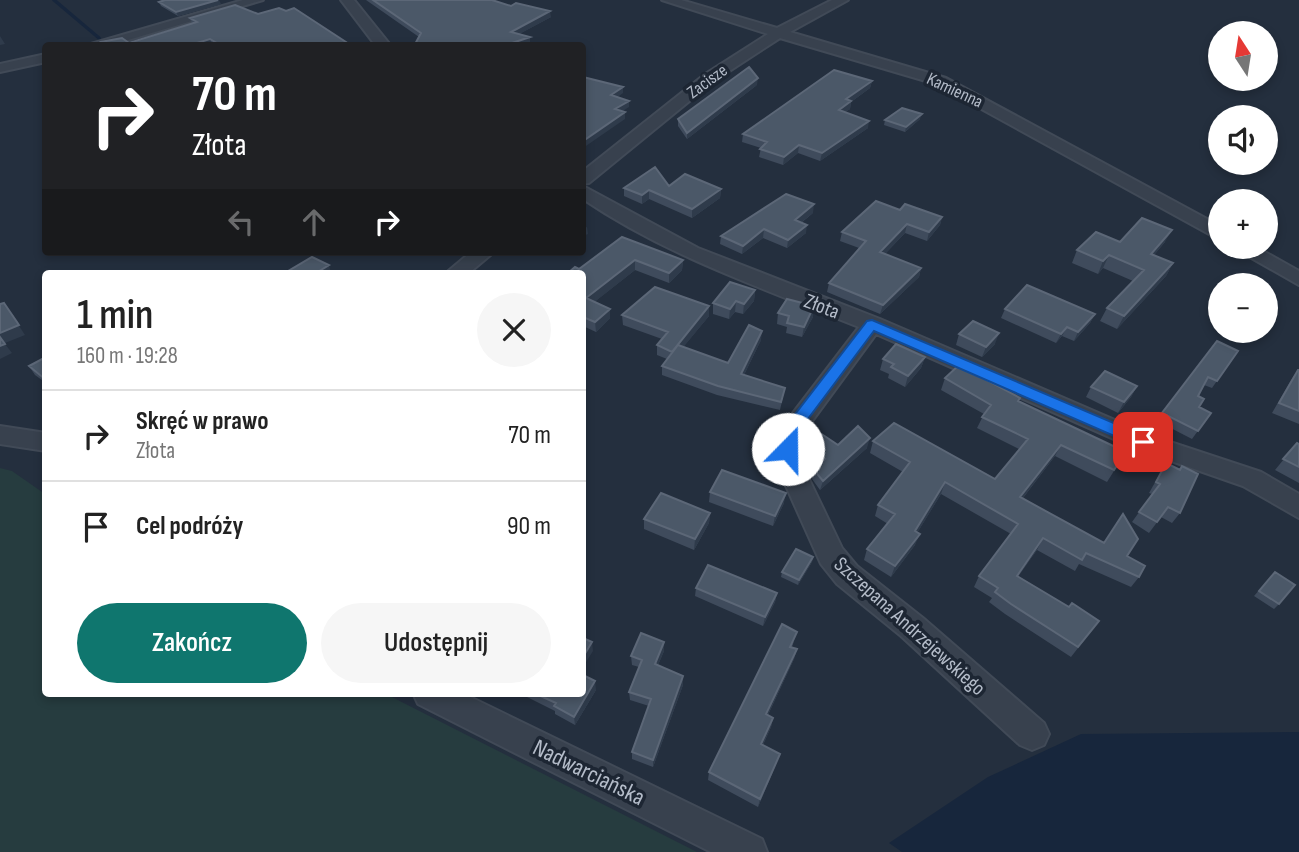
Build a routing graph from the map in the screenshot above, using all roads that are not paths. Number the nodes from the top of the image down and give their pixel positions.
1 (257, 0) edge
2 (346, 0) edge
3 (668, 0) edge
4 (842, 0) edge
5 (778, 33) junction
6 (105, 42) edge
7 (381, 42) edge
8 (42, 59) edge
9 (0, 68) edge
10 (586, 177) edge
11 (586, 193) edge
12 (1208, 227) edge
13 (479, 256) edge
14 (1263, 259) edge
15 (460, 270) edge
16 (1299, 279) edge
17 (872, 324) junction
18 (0, 435) edge
19 (42, 441) edge
20 (1299, 508) edge
21 (437, 697) edge
22 (1032, 734) dead end
23 (749, 852) edge

1 - 6 street
2 - 7 street
3 - 5 street, Kamienna
4 - 5 street, Zacisze
5 - 10 street, Zacisze
5 - 12 street, Kamienna
8 - 9 street
11 - 17 street, Złota
13 - 15 street
14 - 16 street
17 - 20 street, Złota
17 - 22 street, Szczepana Andrzejewskiego
18 - 19 street
21 - 23 street, Nadwarciańska

